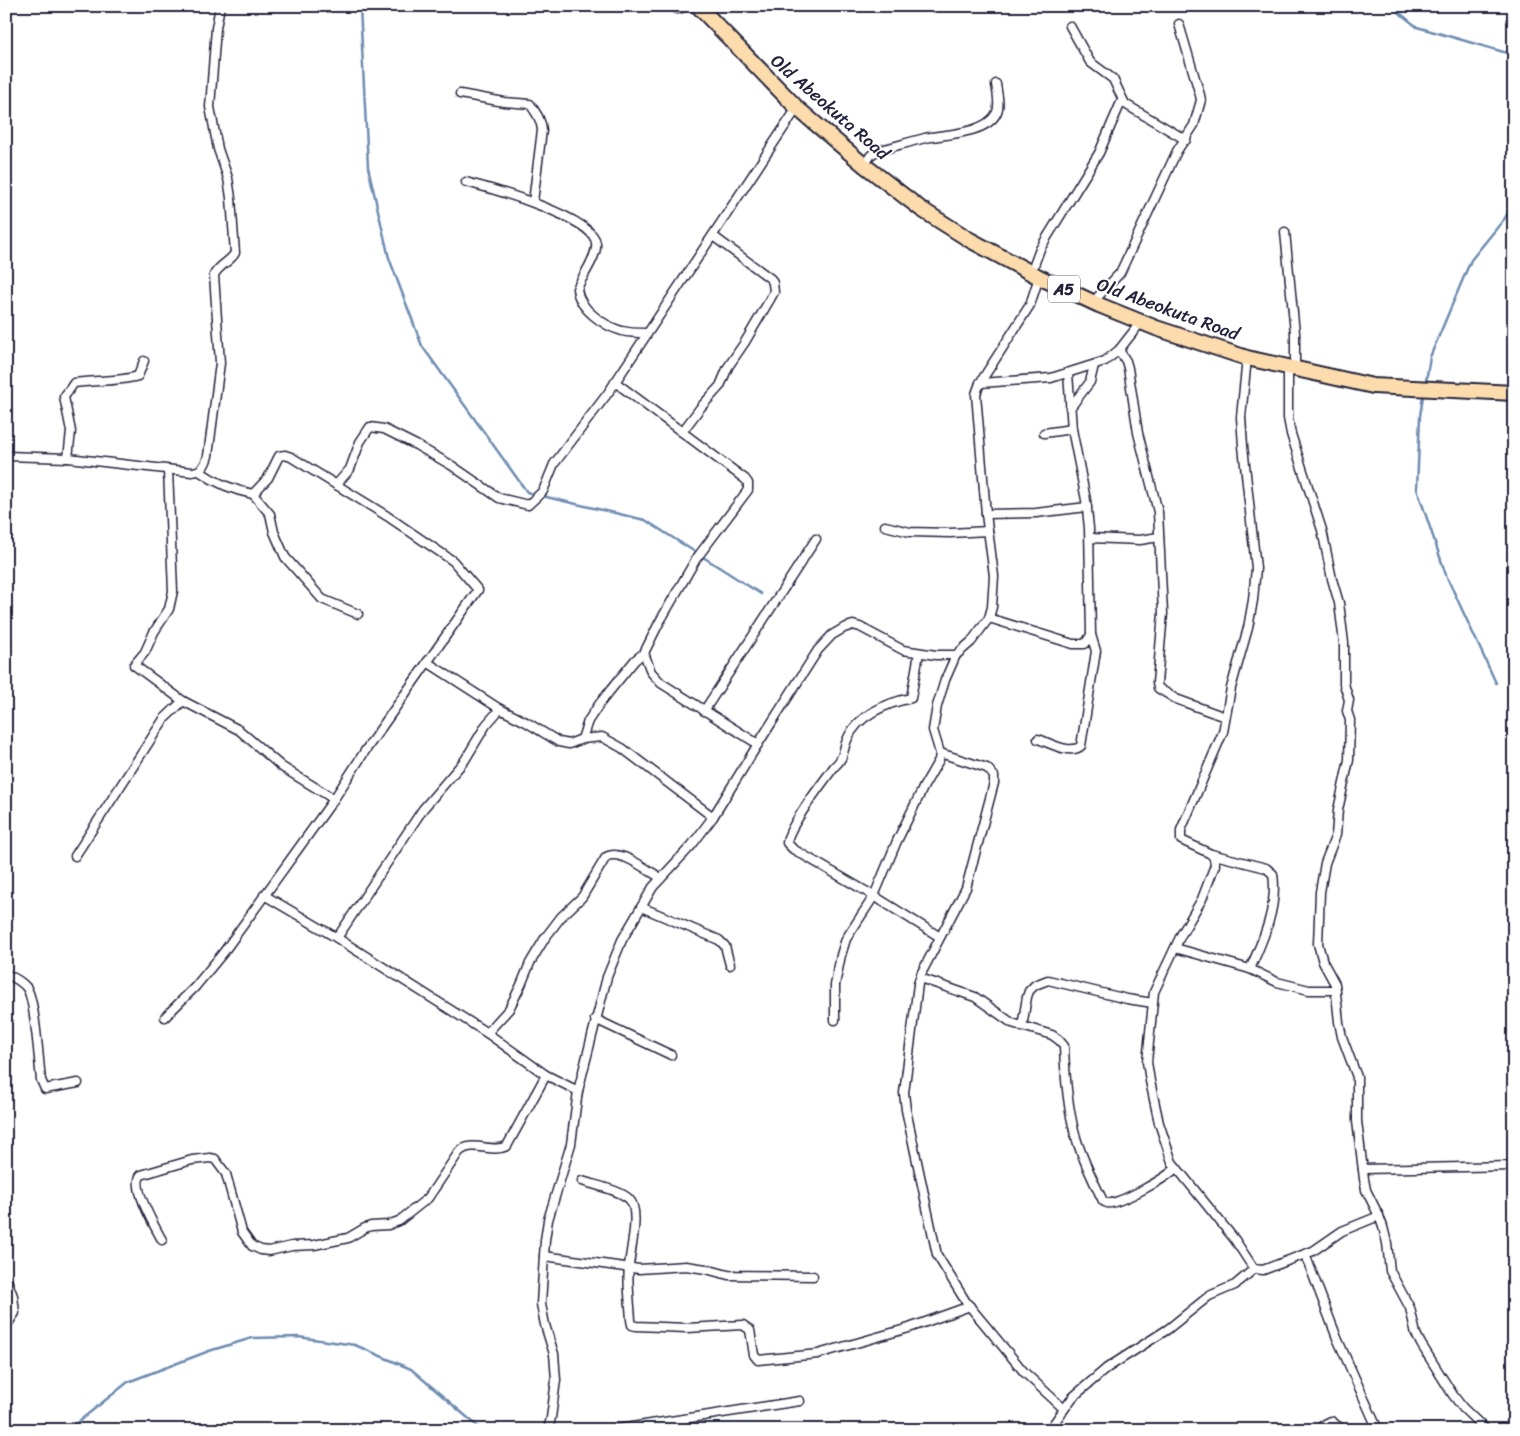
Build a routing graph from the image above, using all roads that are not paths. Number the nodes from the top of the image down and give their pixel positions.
1 (220, 6) edge
2 (669, 6) edge
3 (687, 6) edge
4 (698, 6) edge
5 (1179, 24) dead end
6 (1070, 26) dead end
7 (996, 84) dead end
8 (460, 94) dead end
9 (1122, 100) junction
10 (797, 108) junction
11 (1186, 140) junction
12 (864, 165) junction
13 (466, 182) dead end
14 (533, 202) junction
15 (1285, 232) dead end
16 (713, 236) junction
17 (1035, 275) junction
18 (1093, 302) junction
19 (1141, 322) junction
20 (647, 333) junction
21 (1118, 350) junction
22 (1247, 358) junction
23 (144, 361) dead end
24 (1094, 365) junction
25 (1291, 367) junction
26 (1068, 373) junction
27 (615, 382) junction
28 (980, 383) junction
29 (1069, 387) junction
30 (1084, 392) junction
31 (1514, 393) edge
32 (1070, 408) junction
33 (1072, 429) junction
34 (682, 432) junction
35 (1044, 433) dead end
36 (6, 456) edge
37 (68, 458) junction
38 (168, 470) junction
39 (199, 471) junction
40 (336, 485) junction
41 (252, 494) junction
42 (1087, 507) junction
43 (986, 514) junction
44 (884, 526) dead end
45 (988, 531) junction
46 (1159, 537) junction
47 (1090, 538) junction
48 (816, 539) dead end
49 (358, 614) dead end
50 (988, 618) junction
51 (1091, 636) junction
52 (644, 653) junction
53 (920, 653) junction
54 (956, 655) junction
55 (427, 662) junction
56 (183, 701) junction
57 (500, 708) junction
58 (704, 711) junction
59 (1225, 717) junction
60 (582, 739) junction
61 (1038, 739) dead end
62 (758, 744) junction
63 (940, 753) junction
64 (334, 798) junction
65 (713, 818) junction
66 (1211, 854) junction
67 (76, 856) dead end
68 (660, 878) junction
69 (264, 895) junction
70 (874, 896) junction
71 (641, 907) junction
72 (940, 937) junction
73 (337, 938) junction
74 (1175, 948) junction
75 (730, 965) dead end
76 (1250, 969) junction
77 (6, 974) edge
78 (920, 978) junction
79 (1336, 990) junction
80 (1153, 1003) junction
81 (165, 1017) dead end
82 (595, 1019) junction
83 (834, 1020) dead end
84 (1022, 1027) junction
85 (487, 1032) junction
86 (671, 1055) dead end
87 (546, 1076) junction
88 (78, 1083) dead end
89 (578, 1091) junction
90 (1514, 1166) edge
91 (1176, 1168) junction
92 (1363, 1169) junction
93 (582, 1181) dead end
94 (1379, 1216) junction
95 (162, 1240) dead end
96 (1305, 1254) junction
97 (544, 1256) junction
98 (628, 1267) junction
99 (1254, 1269) junction
100 (813, 1276) dead end
101 (6, 1277) edge
102 (970, 1306) junction
103 (6, 1326) edge
104 (800, 1401) dead end
105 (1064, 1409) junction
106 (548, 1430) edge
107 (612, 1430) edge
108 (1049, 1430) edge
109 (1321, 1430) edge
110 (1343, 1430) edge
111 (1378, 1430) edge
112 (1486, 1430) edge

1 - 39 street
2 - 3 street
4 - 10 highway, Old Abeokuta Road / A5
5 - 11 street
6 - 9 street
7 - 12 street
8 - 14 street
9 - 11 street
9 - 17 street
10 - 12 highway, Old Abeokuta Road / A5
10 - 16 street
11 - 18 street
12 - 17 highway, Old Abeokuta Road / A5
13 - 14 street
14 - 20 street
15 - 25 street
16 - 20 street
16 - 34 street
17 - 18 highway, Old Abeokuta Road / A5
17 - 28 street
18 - 19 highway, Old Abeokuta Road / A5
19 - 21 street
19 - 22 highway, Old Abeokuta Road / A5
20 - 27 street
21 - 24 street
21 - 46 street
22 - 25 highway, Old Abeokuta Road / A5
22 - 59 street
23 - 37 street
24 - 26 street
24 - 30 street
25 - 31 highway, Old Abeokuta Road / A5
25 - 79 street
26 - 28 street
26 - 29 street
27 - 34 street
27 - 40 street
28 - 43 street
29 - 30 street
29 - 32 street
30 - 32 street
32 - 33 street
33 - 35 street
33 - 42 street
34 - 52 street
36 - 37 street
37 - 38 street
38 - 39 street
38 - 56 street
39 - 41 street
40 - 41 street
40 - 55 street
41 - 49 street
42 - 43 street
42 - 47 street
43 - 45 street
44 - 45 street
45 - 50 street
46 - 47 street
46 - 59 street
47 - 51 street
48 - 58 street
50 - 51 street
50 - 54 street
51 - 61 street
52 - 58 street
52 - 60 street
53 - 54 street
53 - 62 street
53 - 70 street
54 - 63 street
55 - 57 street
55 - 64 street
56 - 64 street
56 - 67 street
57 - 60 street
57 - 73 street
58 - 62 street
59 - 66 street
60 - 65 street
62 - 65 street
63 - 70 street
63 - 72 street
64 - 69 street
65 - 68 street
66 - 74 street
66 - 76 street
68 - 71 street
68 - 85 street
69 - 73 street
69 - 81 street
70 - 72 street
70 - 83 street
71 - 75 street
71 - 82 street
72 - 78 street
73 - 85 street
74 - 76 street
74 - 80 street
76 - 79 street
77 - 88 street
78 - 84 street
78 - 102 street
79 - 92 street
80 - 84 street
80 - 91 street
82 - 86 street
82 - 89 street
84 - 91 street
85 - 87 street
87 - 89 street
87 - 95 street
89 - 97 street
90 - 92 street
91 - 99 street
92 - 94 street
93 - 98 street
94 - 96 street
94 - 112 street
96 - 99 street
96 - 111 street
97 - 98 street
97 - 106 street
98 - 100 street
98 - 102 street
99 - 105 street
101 - 103 street
102 - 105 street
104 - 107 street
105 - 108 street
109 - 110 street

